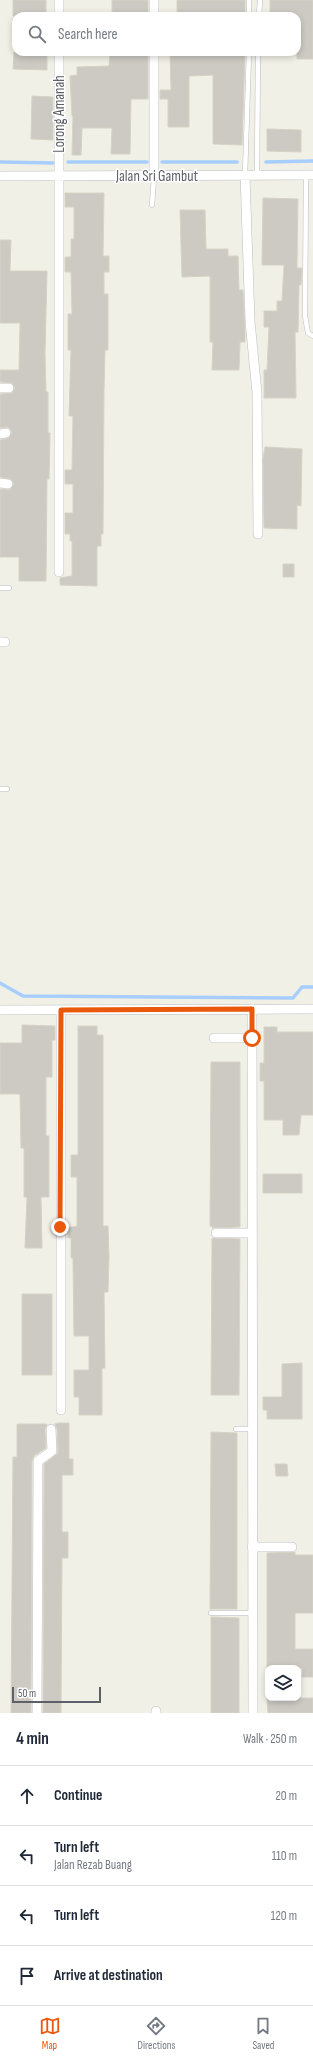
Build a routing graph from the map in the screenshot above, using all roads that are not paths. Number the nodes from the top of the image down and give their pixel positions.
1 (59, 0) edge
2 (154, 0) edge
3 (249, 0) edge
4 (260, 0) edge
5 (59, 12) edge
6 (154, 12) edge
7 (249, 12) edge
8 (259, 12) edge
9 (59, 56) edge
10 (154, 56) edge
11 (249, 56) edge
12 (258, 56) edge
13 (245, 175) junction
14 (257, 175) junction
15 (310, 175) edge
16 (0, 176) edge
17 (59, 176) junction
18 (154, 177) junction
19 (152, 205) dead end
20 (313, 336) edge
21 (258, 534) dead end
22 (59, 572) dead end
23 (0, 588) edge
24 (8, 588) dead end
25 (0, 789) edge
26 (7, 789) dead end
27 (252, 1009) junction
28 (313, 1009) edge
29 (0, 1010) edge
30 (61, 1010) junction
31 (214, 1038) dead end
32 (252, 1038) junction
33 (216, 1232) dead end
34 (252, 1233) junction
35 (61, 1410) dead end
36 (51, 1429) dead end
37 (236, 1429) dead end
38 (251, 1429) junction
39 (252, 1547) junction
40 (292, 1547) dead end
41 (211, 1613) dead end
42 (253, 1613) junction
43 (37, 1713) edge
44 (253, 1713) edge

1 - 5 street
2 - 6 street
3 - 7 lane
4 - 8 lane
9 - 17 street, Lorong Amanah
10 - 18 street
11 - 13 lane
12 - 14 lane
13 - 14 street, Jalan Sri Gambut
13 - 18 street, Jalan Sri Gambut
13 - 21 street
14 - 15 street, Jalan Sri Gambut
15 - 20 lane
16 - 17 street, Jalan Sri Gambut
17 - 18 street, Jalan Sri Gambut
17 - 22 street, Lorong Amanah
18 - 19 lane
23 - 24 lane
25 - 26 lane
27 - 28 street
27 - 30 street
27 - 32 street
29 - 30 street
30 - 35 street
31 - 32 street
32 - 34 street
33 - 34 street
34 - 38 street
36 - 43 street
37 - 38 lane
38 - 39 street
39 - 40 street
39 - 42 street
41 - 42 lane
42 - 44 street

